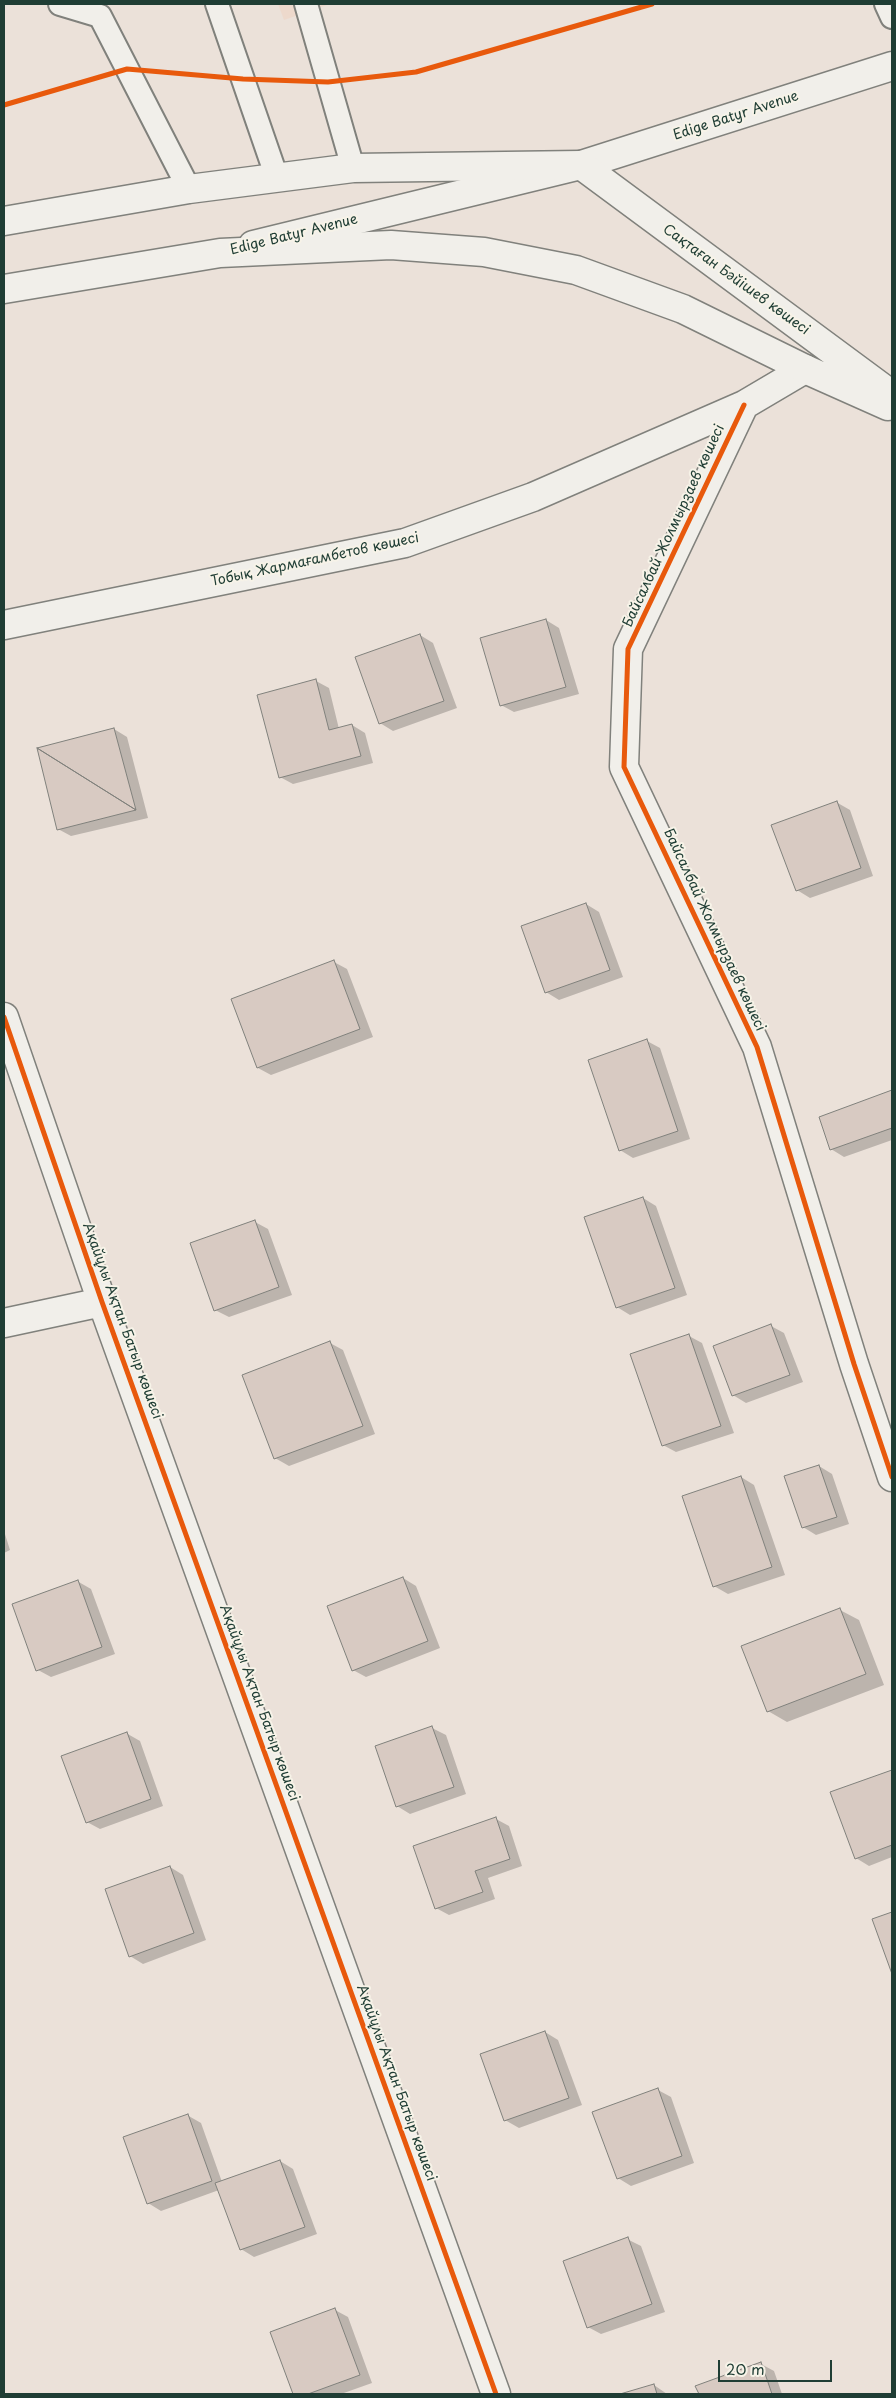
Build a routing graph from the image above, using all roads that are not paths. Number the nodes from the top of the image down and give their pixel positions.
1 (60, 4) edge
2 (216, 4) edge
3 (306, 4) edge
4 (886, 4) edge
5 (97, 10) edge
6 (892, 17) edge
7 (892, 66) edge
8 (580, 166) junction
9 (353, 168) junction
10 (277, 178) junction
11 (189, 189) junction
12 (4, 221) edge
13 (220, 253) junction
14 (4, 290) edge
15 (805, 369) junction
16 (892, 395) edge
17 (744, 405) junction
18 (892, 408) edge
19 (4, 625) edge
20 (4, 1017) edge
21 (102, 1302) junction
22 (4, 1323) edge
23 (892, 1477) edge
24 (496, 2394) edge

1 - 5 lane
2 - 10 lane
3 - 9 lane
4 - 6 lane
5 - 11 lane
7 - 8 street, Edige Batyr Avenue
8 - 9 street, Edige Batyr Avenue
8 - 13 street, Edige Batyr Avenue
8 - 16 street, Сақтаған Бәйішев көшесі
9 - 10 street, Edige Batyr Avenue
10 - 11 street, Edige Batyr Avenue
11 - 12 street, Edige Batyr Avenue
13 - 14 street, Edige Batyr Avenue
13 - 15 street
15 - 17 street, Тобық Жармағамбетов көшесі
15 - 18 street
17 - 19 street, Тобық Жармағамбетов көшесі
17 - 23 street, Байсалбай Жолмырзаев көшесі
20 - 21 street, Ақайұлы Ақтан Батыр көшесі
21 - 22 street
21 - 24 street, Ақайұлы Ақтан Батыр көшесі

